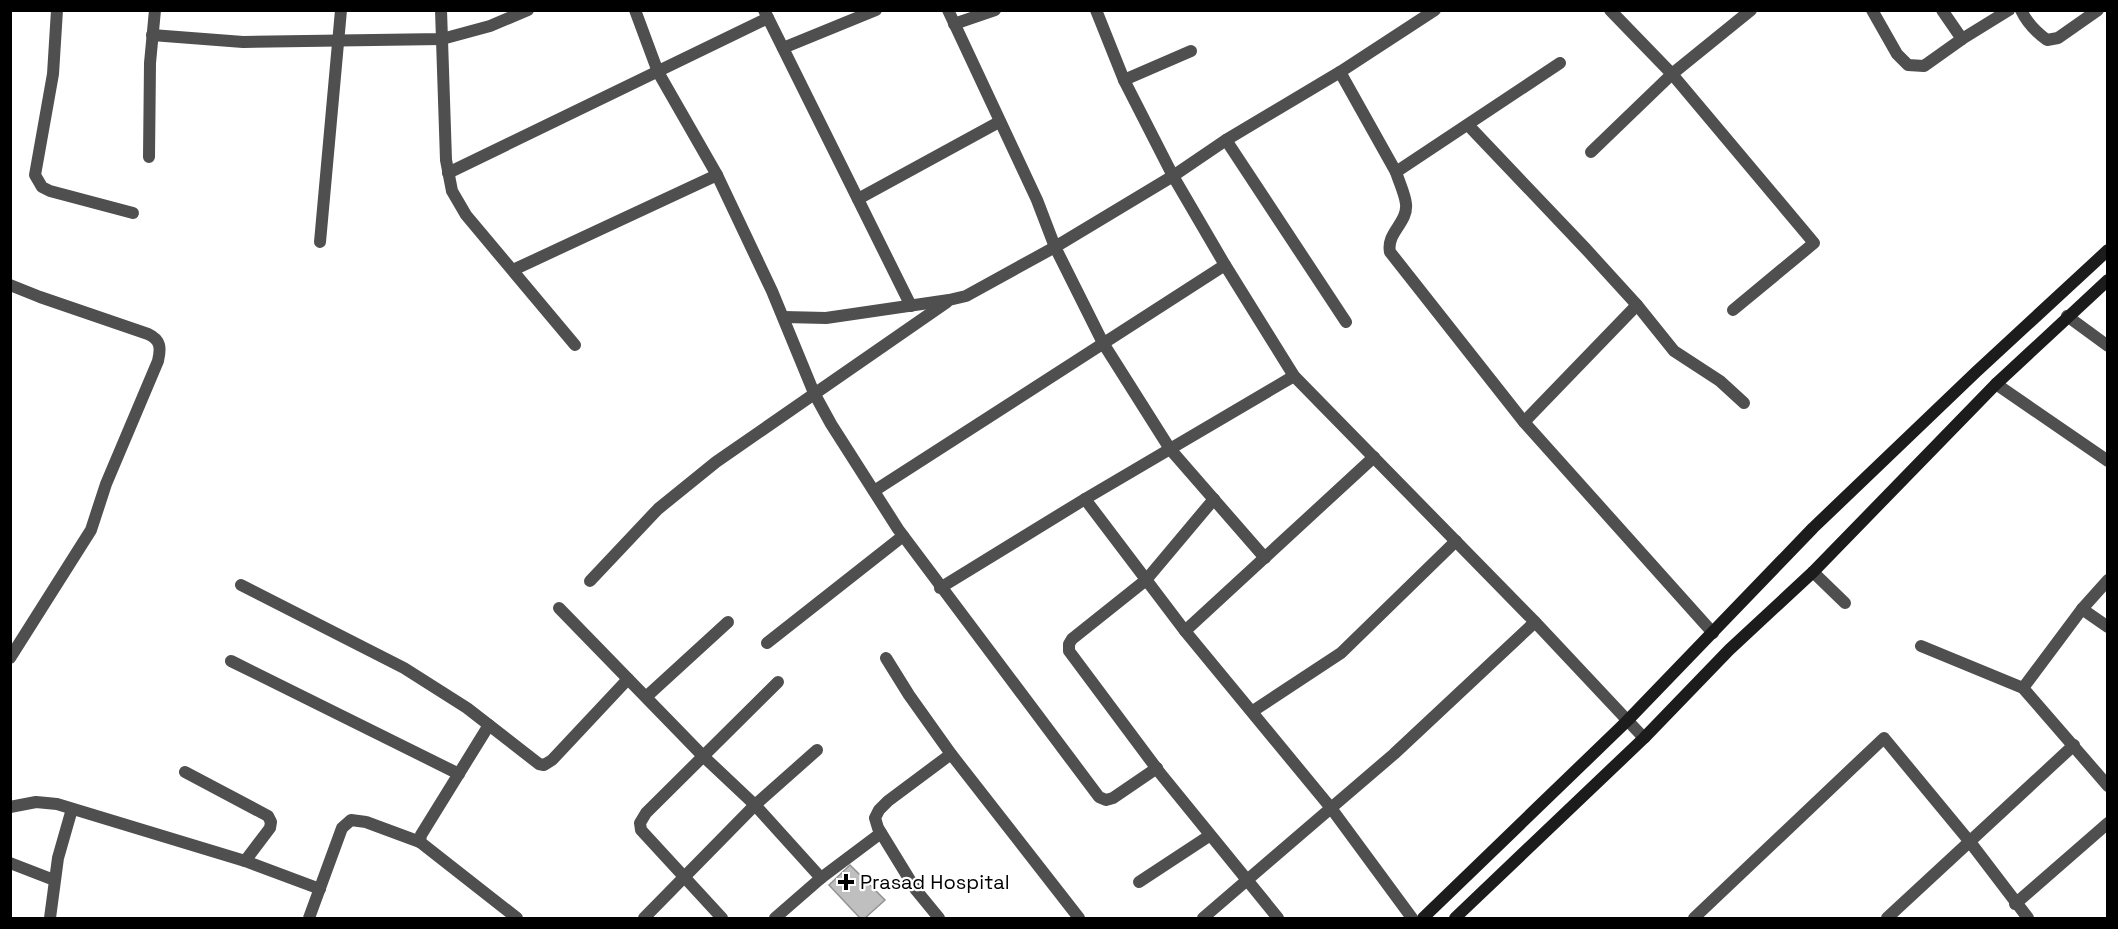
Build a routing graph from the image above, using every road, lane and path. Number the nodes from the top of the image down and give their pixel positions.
1 (57, 10) edge
2 (154, 10) edge
3 (341, 10) edge
4 (441, 10) edge
5 (528, 10) edge
6 (635, 10) edge
7 (876, 10) edge
8 (948, 10) edge
9 (996, 10) edge
10 (1096, 10) edge
11 (1435, 10) edge
12 (1610, 10) edge
13 (1751, 10) edge
14 (1872, 10) edge
15 (1942, 10) edge
16 (2009, 10) edge
17 (2021, 10) edge
18 (2098, 10) edge
19 (766, 14) edge
20 (954, 24) junction
21 (152, 35) junction
22 (340, 39) junction
23 (442, 39) junction
24 (1962, 39) junction
25 (783, 48) junction
26 (1191, 51) dead end
27 (1560, 63) dead end
28 (658, 72) junction
29 (1340, 72) junction
30 (1672, 74) junction
31 (1125, 80) junction
32 (999, 122) junction
33 (1468, 125) junction
34 (1226, 140) junction
35 (1591, 152) dead end
36 (149, 156) dead end
37 (1396, 172) junction
38 (448, 173) junction
39 (717, 175) junction
40 (1173, 176) junction
41 (858, 199) junction
42 (133, 213) dead end
43 (320, 242) dead end
44 (1055, 247) junction
45 (2108, 250) edge
46 (1225, 265) junction
47 (513, 270) junction
48 (2108, 280) edge
49 (10, 285) edge
50 (949, 300) junction
51 (1637, 305) junction
52 (911, 306) junction
53 (1733, 310) dead end
54 (784, 316) junction
55 (2067, 316) junction
56 (1346, 322) dead end
57 (1103, 343) junction
58 (576, 345) dead end
59 (2108, 346) edge
60 (1294, 375) junction
61 (1996, 384) junction
62 (814, 393) junction
63 (1744, 403) dead end
64 (1524, 422) junction
65 (1170, 449) junction
66 (1374, 457) junction
67 (2108, 461) edge
68 (874, 491) junction
69 (1085, 498) junction
70 (1214, 499) junction
71 (903, 536) junction
72 (1456, 541) junction
73 (1265, 558) junction
74 (1813, 572) junction
75 (590, 580) dead end
76 (1146, 580) junction
77 (2108, 580) edge
78 (242, 585) dead end
79 (940, 588) junction
80 (1845, 603) dead end
81 (559, 608) dead end
82 (2082, 609) junction
83 (728, 622) dead end
84 (1534, 622) junction
85 (2108, 627) edge
86 (1185, 631) junction
87 (1713, 633) junction
88 (766, 643) dead end
89 (1921, 646) dead end
90 (11, 655) edge
91 (886, 658) dead end
92 (231, 661) dead end
93 (628, 679) junction
94 (778, 682) dead end
95 (2024, 688) junction
96 (646, 697) junction
97 (1253, 711) junction
98 (1628, 721) junction
99 (489, 725) junction
100 (1644, 738) junction
101 (2074, 744) junction
102 (817, 750) dead end
103 (951, 754) junction
104 (703, 756) junction
105 (1157, 768) junction
106 (185, 772) dead end
107 (459, 774) junction
108 (2108, 786) edge
109 (755, 805) junction
110 (10, 807) edge
111 (1331, 808) junction
112 (72, 809) junction
113 (2108, 823) edge
114 (881, 833) junction
115 (1209, 836) junction
116 (420, 842) junction
117 (1970, 842) junction
118 (245, 861) junction
119 (10, 863) edge
120 (684, 878) junction
121 (821, 878) junction
122 (54, 880) junction
123 (1139, 882) dead end
124 (1247, 882) junction
125 (320, 889) junction
126 (2019, 913) edge
127 (50, 918) edge
128 (309, 918) edge
129 (517, 918) edge
130 (644, 918) edge
131 (722, 918) edge
132 (775, 918) edge
133 (939, 918) edge
134 (1079, 918) edge
135 (1203, 918) edge
136 (1278, 918) edge
137 (1412, 918) edge
138 (1424, 918) edge
139 (1455, 918) edge
140 (1694, 918) edge
141 (1887, 918) edge

1 - 42 street
2 - 21 street
3 - 22 street
4 - 23 street
5 - 23 street
6 - 28 street
7 - 25 street
8 - 20 street
9 - 20 street
10 - 31 street
11 - 29 street
12 - 30 street
13 - 30 street
14 - 24 street
15 - 24 street
16 - 24 street
17 - 18 street
19 - 25 street
19 - 28 street
20 - 32 street
21 - 22 street
21 - 36 street
22 - 23 street
22 - 43 street
23 - 38 street
25 - 41 street
26 - 31 street
27 - 33 street
28 - 38 street
28 - 39 street
29 - 34 street
29 - 37 street
30 - 35 street
30 - 53 street
31 - 40 street
32 - 41 street
32 - 44 street
33 - 37 street
33 - 51 street
34 - 40 street
34 - 56 street
37 - 64 street
38 - 47 street
39 - 47 street
39 - 54 street
40 - 44 street
40 - 46 street
41 - 52 street
44 - 50 street
44 - 57 street
45 - 87 street
46 - 57 street
46 - 60 street
47 - 58 street
48 - 55 street
49 - 90 street
50 - 52 street
50 - 62 street
51 - 63 street
51 - 64 street
52 - 54 street
54 - 62 street
55 - 59 street
55 - 61 street
57 - 65 street
57 - 68 street
60 - 65 street
60 - 66 street
61 - 67 street
61 - 74 street
62 - 68 street
62 - 75 street
64 - 87 street
65 - 69 street
65 - 70 street
66 - 72 street
66 - 73 street
68 - 71 street
69 - 76 street
69 - 79 street
70 - 73 street
70 - 76 street
71 - 79 street
71 - 88 street
72 - 84 street
72 - 97 street
73 - 86 street
74 - 80 street
74 - 100 street
76 - 86 street
76 - 105 street
77 - 82 street
78 - 99 street
79 - 105 street
81 - 93 street
82 - 85 street
82 - 95 street
83 - 96 street
84 - 98 street
84 - 111 street
86 - 97 street
87 - 98 street
89 - 95 street
91 - 103 street
92 - 107 street
93 - 96 street
93 - 99 street
94 - 104 street
95 - 101 street
96 - 104 street
97 - 111 street
98 - 100 street
98 - 138 street
99 - 107 street
100 - 139 street
101 - 108 street
101 - 117 street
102 - 109 street
103 - 114 street
103 - 134 street
104 - 109 street
104 - 120 street
105 - 115 street
106 - 118 street
107 - 116 street
109 - 120 street
109 - 121 street
110 - 112 street
111 - 124 street
111 - 137 street
112 - 118 street
112 - 122 street
113 - 126 street
114 - 121 street
114 - 133 street
115 - 123 street
115 - 124 street
116 - 125 street
116 - 129 street
117 - 126 street
117 - 140 street
117 - 141 street
118 - 125 street
119 - 122 street
120 - 130 street
120 - 131 street
121 - 132 street
122 - 127 street
124 - 135 street
124 - 136 street
125 - 128 street

